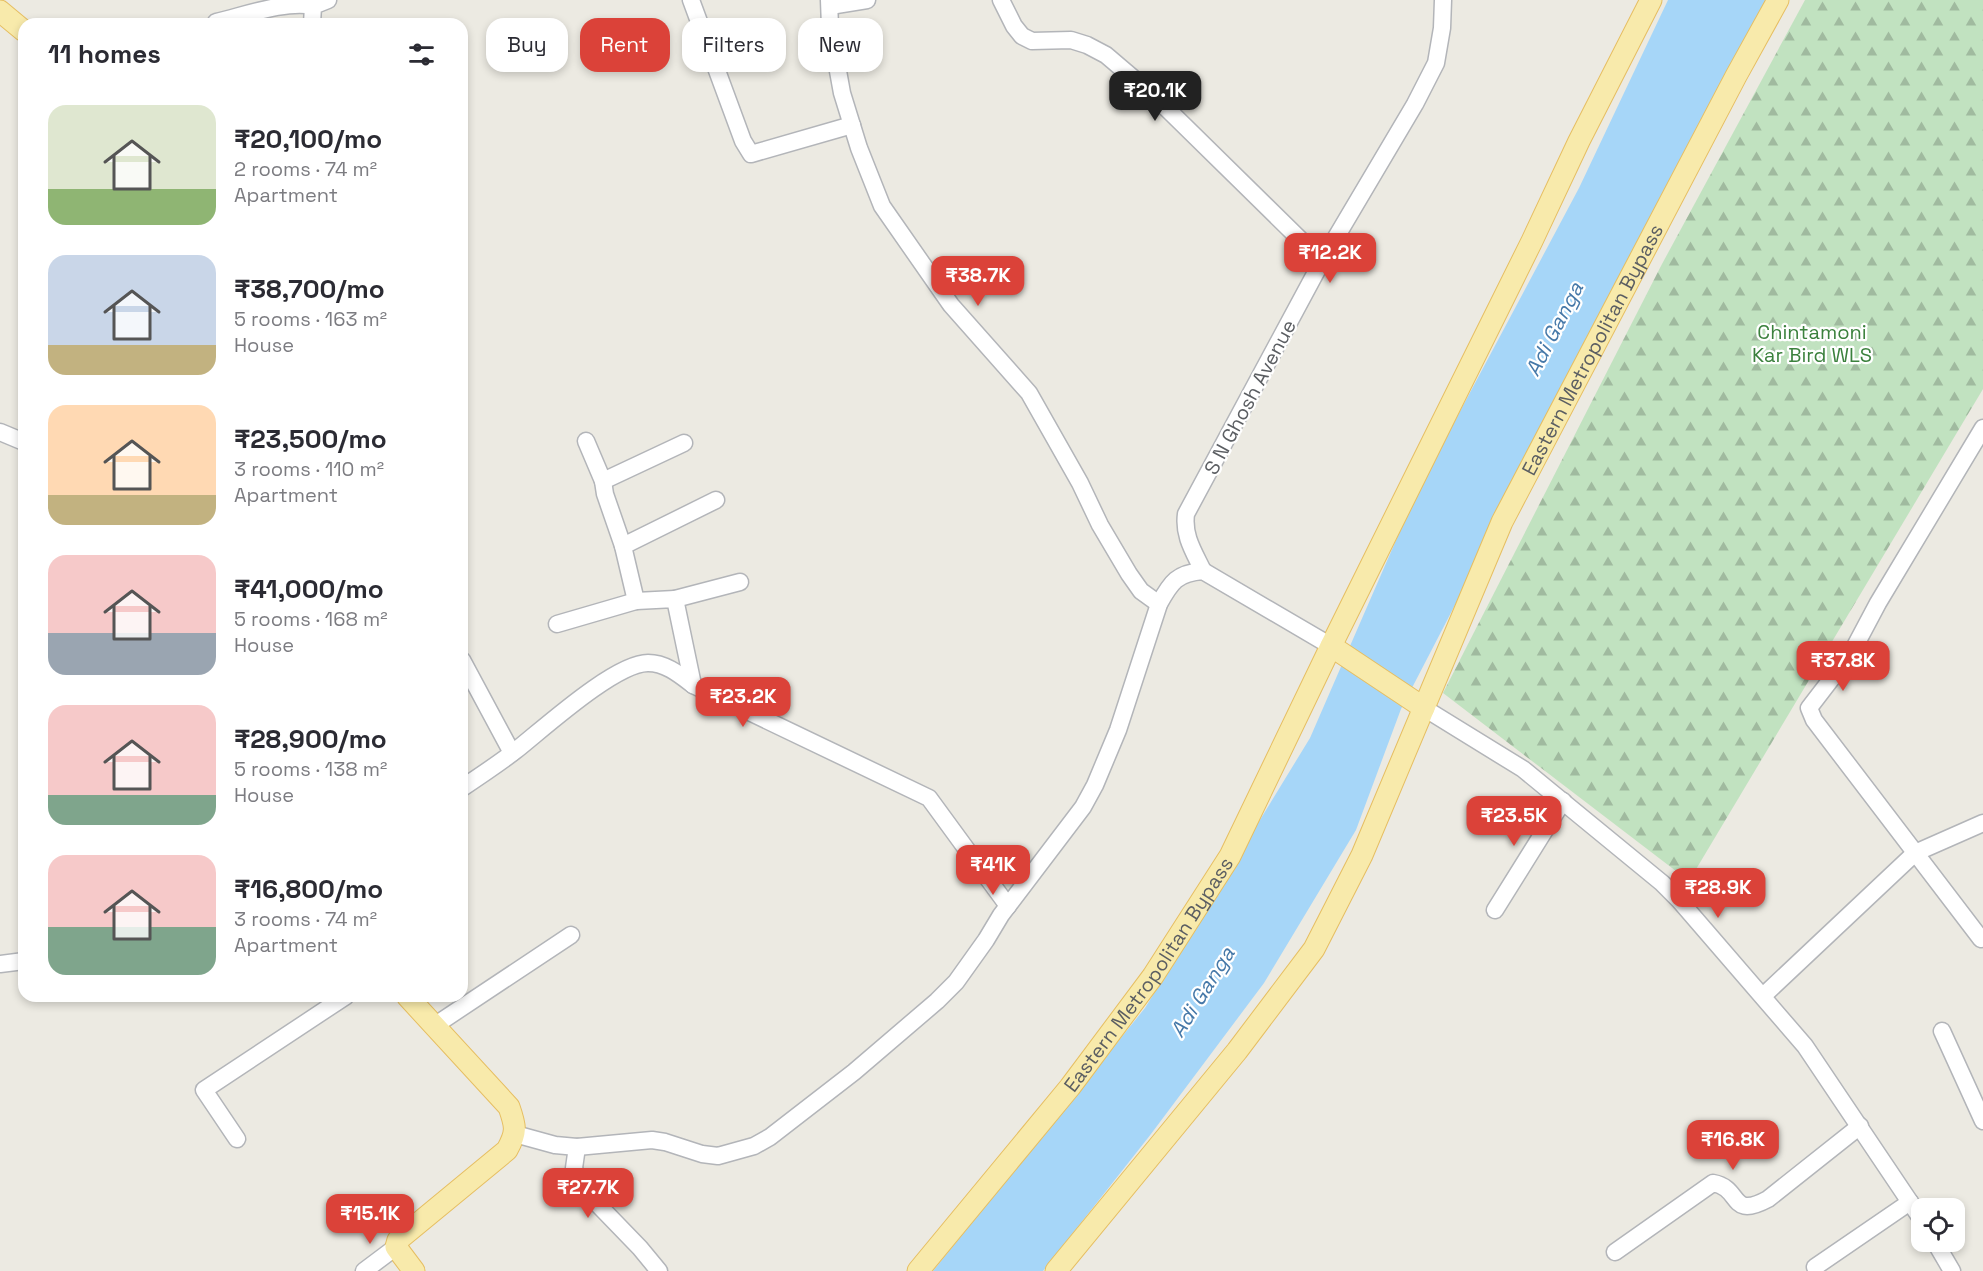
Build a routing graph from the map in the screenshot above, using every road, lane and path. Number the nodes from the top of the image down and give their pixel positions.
1 (692, 0) edge
2 (867, 0) edge
3 (1001, 0) edge
4 (1443, 0) edge
5 (1651, 0) edge
6 (1778, 0) edge
7 (321, 3) edge
8 (829, 3) edge
9 (0, 11) edge
10 (233, 18) edge
11 (315, 18) edge
12 (18, 26) edge
13 (852, 125) junction
14 (1322, 261) junction
15 (1983, 428) edge
16 (0, 432) edge
17 (18, 440) edge
18 (586, 441) dead end
19 (684, 443) dead end
20 (603, 481) junction
21 (716, 500) dead end
22 (623, 546) junction
23 (1203, 571) junction
24 (740, 582) dead end
25 (675, 599) junction
26 (636, 601) junction
27 (1159, 604) junction
28 (557, 624) dead end
29 (1331, 646) junction
30 (468, 671) edge
31 (693, 685) junction
32 (1425, 708) junction
33 (512, 753) junction
34 (468, 784) edge
35 (1563, 801) junction
36 (1983, 823) edge
37 (1915, 853) junction
38 (1008, 906) junction
39 (1495, 910) dead end
40 (571, 935) dead end
41 (1981, 939) dead end
42 (18, 962) edge
43 (0, 964) edge
44 (1763, 996) junction
45 (337, 1002) edge
46 (412, 1002) edge
47 (434, 1026) junction
48 (1942, 1031) dead end
49 (1983, 1121) edge
50 (1860, 1126) junction
51 (515, 1134) junction
52 (237, 1139) dead end
53 (577, 1148) junction
54 (1910, 1202) joint
55 (396, 1247) junction
56 (1615, 1252) dead end
57 (1941, 1252) edge
58 (1815, 1267) dead end
59 (364, 1271) edge
60 (414, 1271) edge
61 (659, 1271) edge
62 (918, 1271) edge
63 (1056, 1271) edge
64 (1952, 1271) edge

1 - 13 street
2 - 8 street
3 - 14 street
4 - 14 street, S N Ghosh Avenue
5 - 29 main road, Eastern Metropolitan Bypass
6 - 32 main road, Eastern Metropolitan Bypass
7 - 10 street
7 - 11 street
8 - 13 street
9 - 12 main road
13 - 27 street
14 - 23 street, S N Ghosh Avenue
15 - 37 street
16 - 17 street
18 - 20 street
19 - 20 street
20 - 22 street
21 - 22 street
22 - 26 street
23 - 27 street
23 - 29 street
24 - 25 street
25 - 26 street
25 - 31 street
26 - 28 street
27 - 38 street
29 - 32 main road
29 - 62 main road, Eastern Metropolitan Bypass
30 - 33 street
31 - 33 street
31 - 38 street
32 - 35 street
32 - 63 main road, Eastern Metropolitan Bypass
33 - 34 street
35 - 39 street
35 - 44 street
36 - 37 street
37 - 41 street
37 - 44 street
38 - 53 street
40 - 47 street
42 - 43 street
44 - 50 street
45 - 52 street
46 - 47 main road
47 - 51 main road
48 - 49 street
50 - 54 street
50 - 56 street
51 - 53 street
51 - 55 main road
53 - 61 street
54 - 58 street
55 - 59 street
55 - 60 main road
57 - 64 street

